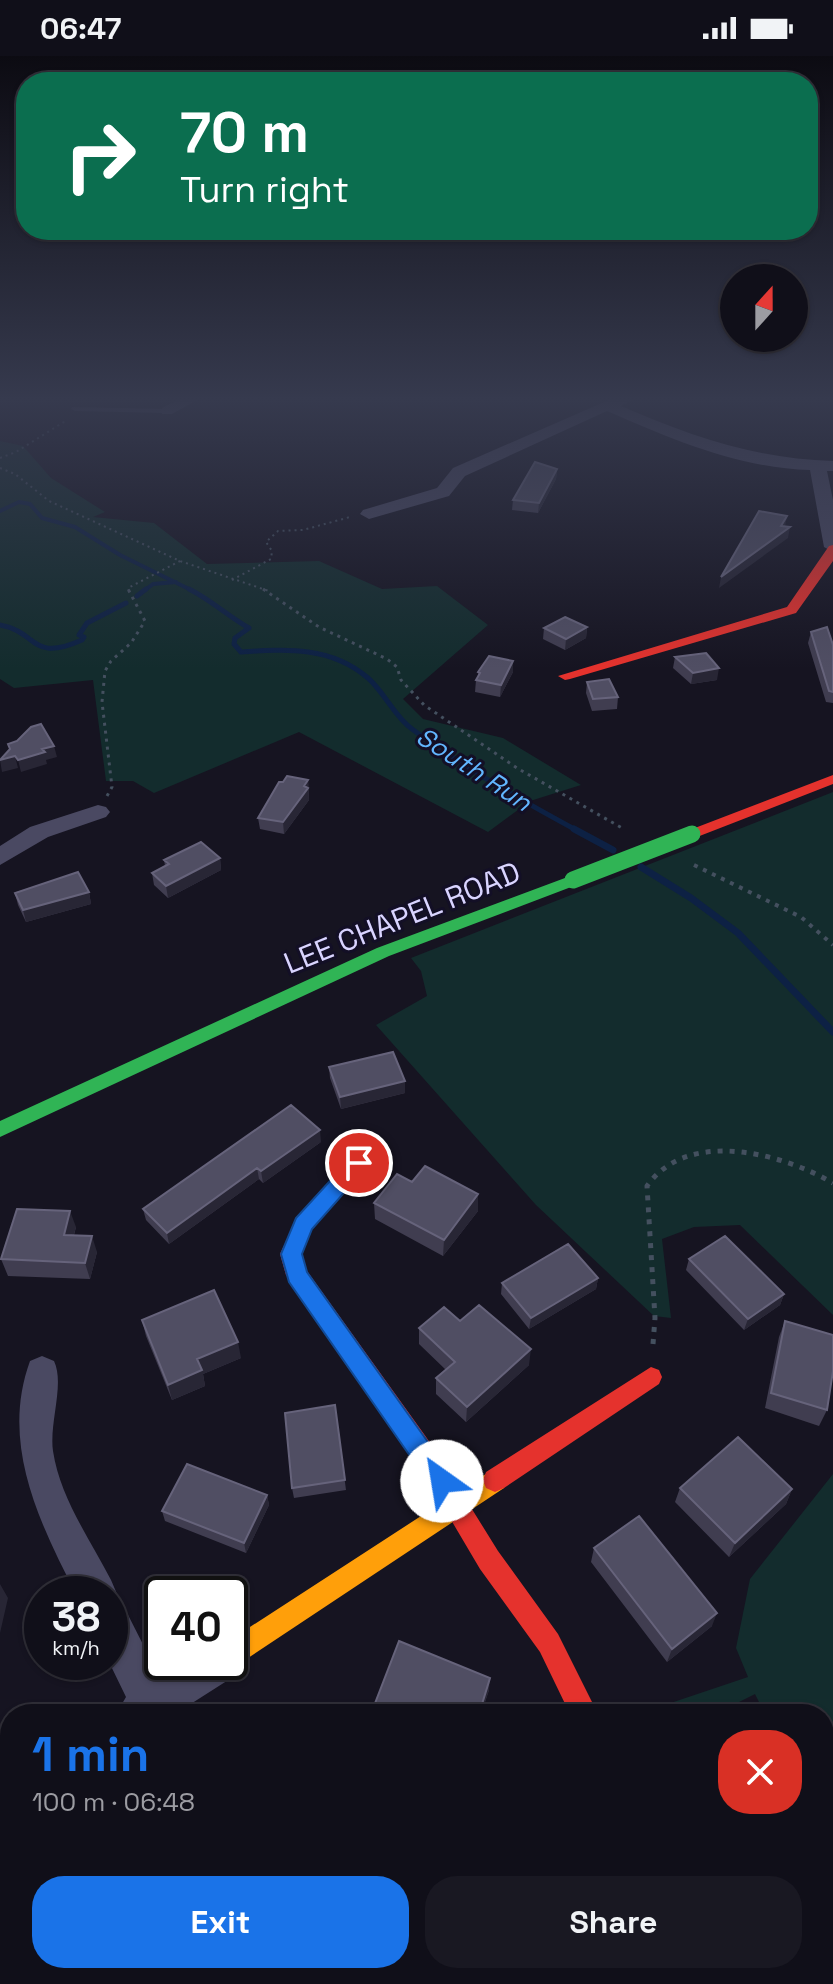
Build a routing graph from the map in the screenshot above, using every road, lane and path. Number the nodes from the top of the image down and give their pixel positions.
1 (30, 489) edge
2 (445, 489) edge
3 (828, 489) edge
4 (369, 514) joint
5 (833, 548) edge
6 (180, 561) junction
7 (232, 580) junction
8 (565, 676) dead end
9 (833, 779) edge
10 (98, 812) joint
11 (633, 834) dead end
12 (0, 857) edge
13 (690, 863) dead end
14 (833, 945) edge
15 (0, 1129) edge
16 (359, 1163) dead end
17 (833, 1183) edge
18 (42, 1372) dead end
19 (651, 1377) joint
20 (457, 1506) junction
21 (88, 1576) edge
22 (248, 1643) edge
23 (128, 1668) edge
24 (190, 1680) edge
25 (142, 1704) edge
26 (152, 1704) edge
27 (579, 1704) edge

1 - 6 path
2 - 4 street
3 - 5 street
4 - 7 path
5 - 8 street
6 - 7 path
6 - 10 path
7 - 11 path
9 - 15 street, LEE CHAPEL ROAD, bridge
10 - 12 street
13 - 14 path
16 - 20 street
17 - 19 path
18 - 21 street
19 - 20 street
20 - 22 street
20 - 27 street
23 - 25 street
24 - 26 street

